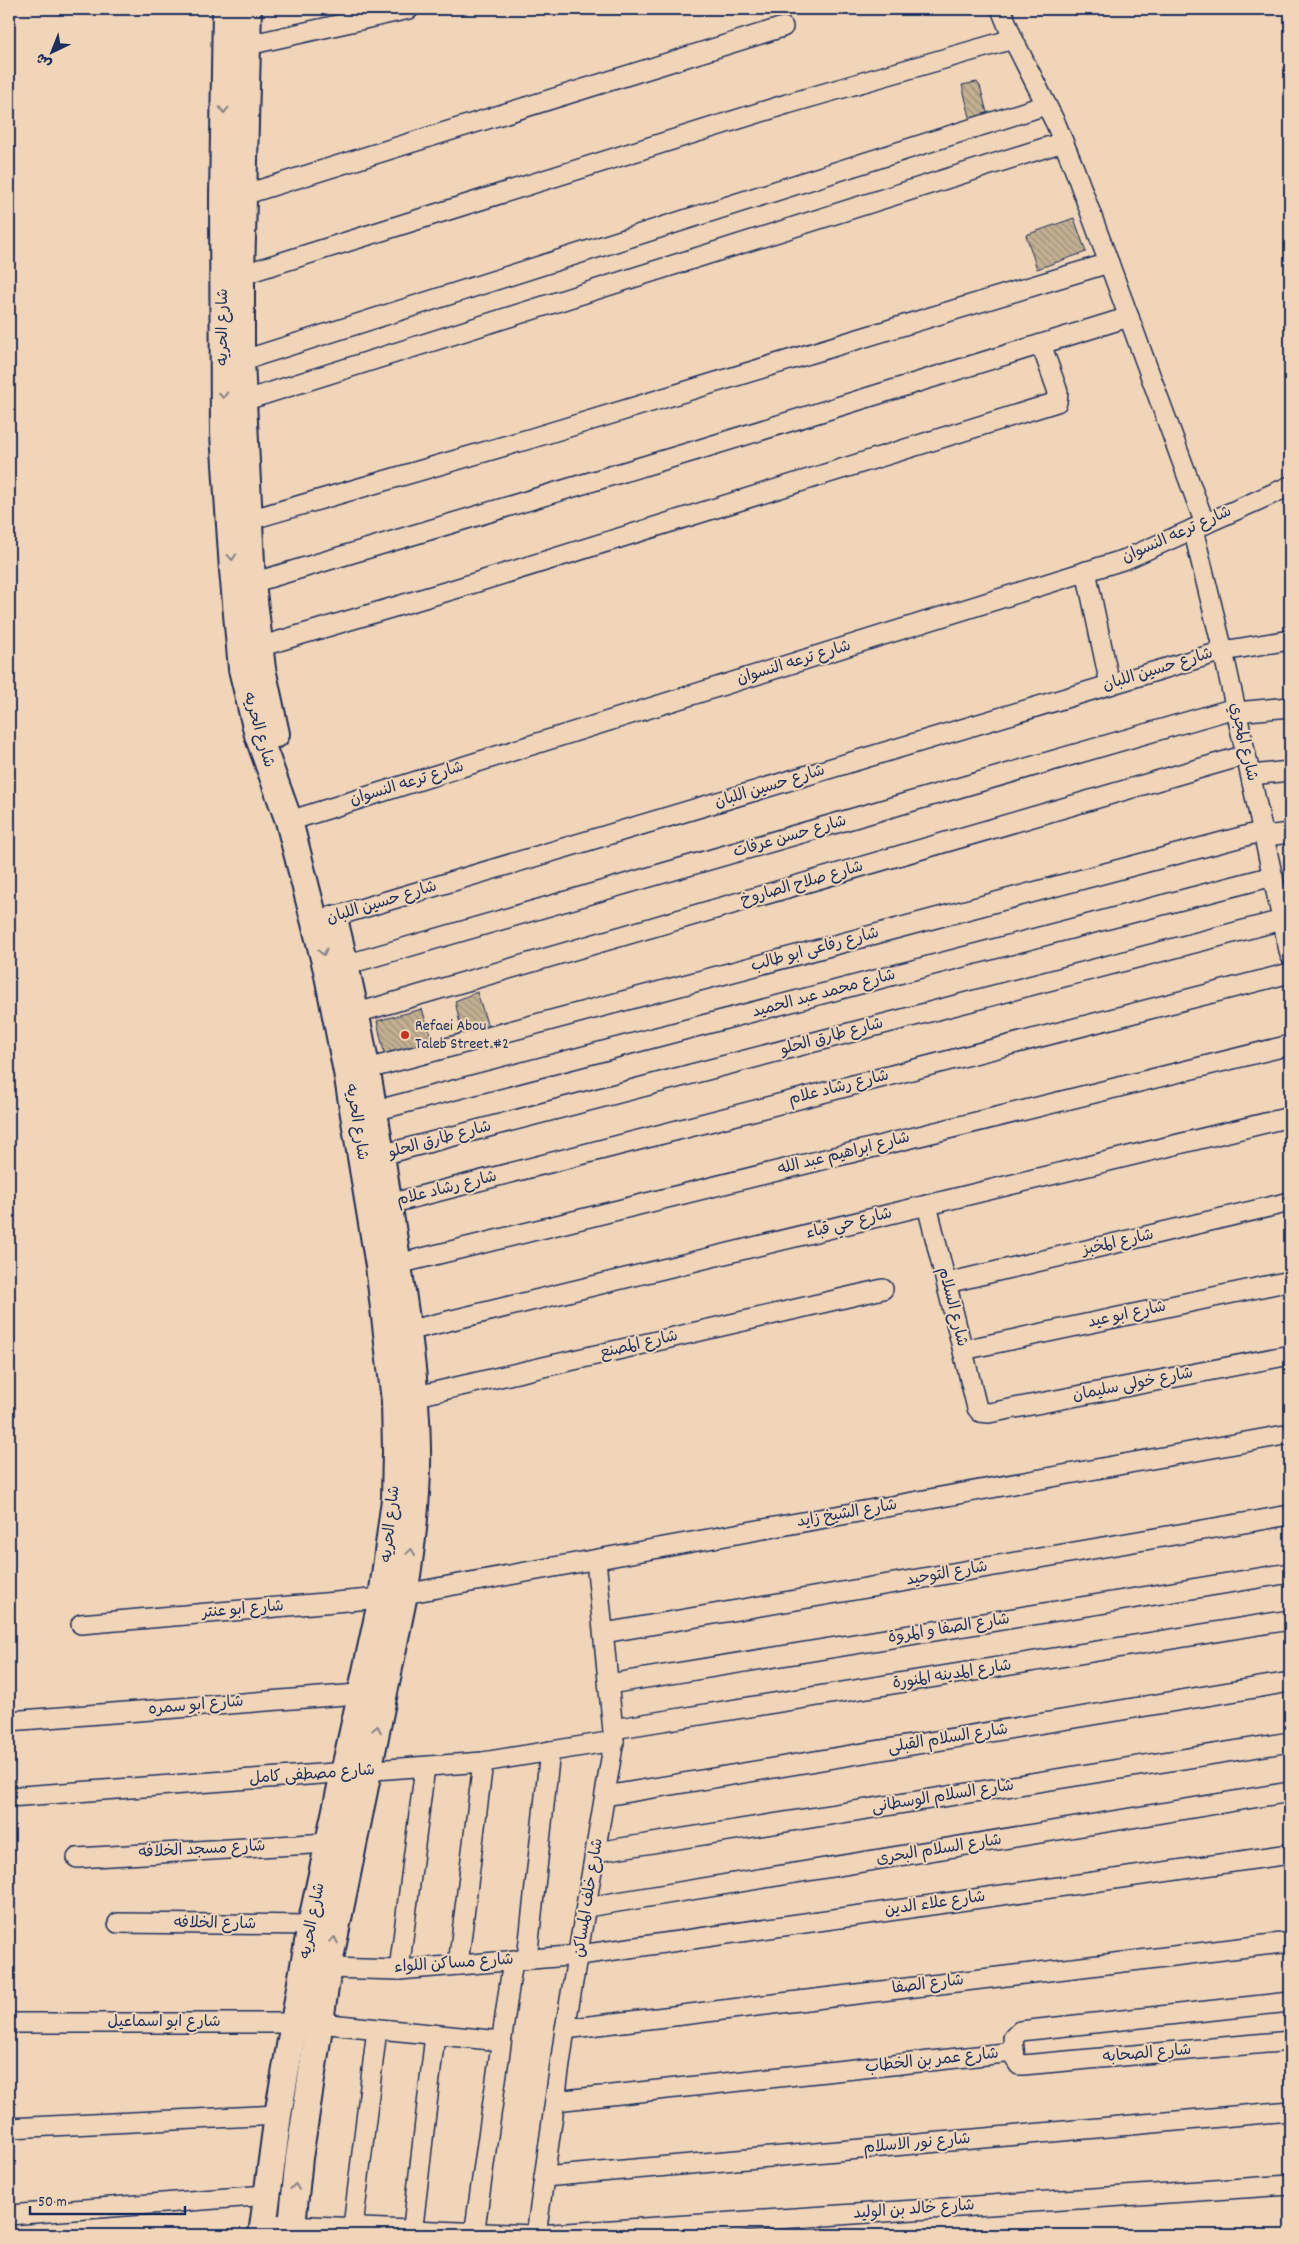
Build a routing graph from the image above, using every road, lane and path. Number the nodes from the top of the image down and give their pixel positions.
1 (226, 9) edge
2 (248, 9) edge
3 (409, 9) edge
4 (1001, 9) edge
5 (783, 27) dead end
6 (1013, 39) junction
7 (248, 44) junction
8 (235, 79) junction
9 (1046, 105) junction
10 (1063, 142) junction
11 (243, 195) junction
12 (1109, 263) junction
13 (241, 275) junction
14 (1129, 317) junction
15 (1041, 344) junction
16 (242, 361) junction
17 (243, 401) junction
18 (1290, 486) edge
19 (249, 520) junction
20 (1199, 527) junction
21 (1086, 572) junction
22 (252, 583) junction
23 (1290, 640) edge
24 (259, 647) junction
25 (1223, 651) junction
26 (1110, 685) junction
27 (1290, 707) edge
28 (1236, 710) junction
29 (1246, 755) junction
30 (1290, 771) edge
31 (1251, 775) junction
32 (297, 818) junction
33 (1264, 833) junction
34 (1290, 833) edge
35 (1273, 876) junction
36 (1286, 918) edge
37 (325, 920) junction
38 (1290, 955) edge
39 (345, 965) junction
40 (1290, 973) edge
41 (357, 1013) junction
42 (1290, 1045) edge
43 (367, 1069) junction
44 (374, 1111) junction
45 (1290, 1116) edge
46 (381, 1155) junction
47 (1290, 1202) edge
48 (389, 1204) junction
49 (927, 1205) junction
50 (398, 1264) junction
51 (1290, 1281) edge
52 (947, 1283) junction
53 (883, 1289) dead end
54 (407, 1331) junction
55 (963, 1350) junction
56 (1290, 1355) edge
57 (405, 1399) junction
58 (977, 1408) joint
59 (1290, 1434) edge
60 (1290, 1515) edge
61 (596, 1560) junction
62 (1290, 1573) edge
63 (393, 1596) junction
64 (1290, 1620) edge
65 (81, 1624) dead end
66 (604, 1633) junction
67 (1290, 1682) edge
68 (608, 1684) junction
69 (372, 1692) junction
70 (9, 1721) edge
71 (614, 1735) junction
72 (1290, 1742) edge
73 (550, 1751) junction
74 (483, 1762) junction
75 (425, 1767) junction
76 (357, 1772) junction
77 (1290, 1792) edge
78 (605, 1796) junction
79 (9, 1797) edge
80 (328, 1842) junction
81 (596, 1852) junction
82 (1290, 1854) edge
83 (77, 1858) dead end
84 (587, 1907) junction
85 (118, 1923) dead end
86 (311, 1925) junction
87 (1290, 1942) edge
88 (580, 1955) junction
89 (520, 1960) junction
90 (458, 1965) junction
91 (328, 1968) junction
92 (399, 1970) junction
93 (1290, 2002) edge
94 (293, 2022) junction
95 (9, 2023) edge
96 (319, 2023) junction
97 (565, 2028) junction
98 (377, 2029) junction
99 (435, 2035) junction
100 (501, 2041) junction
101 (1290, 2041) edge
102 (1014, 2052) junction
103 (555, 2101) junction
104 (1290, 2111) edge
105 (278, 2115) junction
106 (9, 2128) edge
107 (544, 2176) junction
108 (1290, 2184) edge
109 (266, 2195) junction
110 (9, 2215) edge
111 (262, 2230) edge
112 (291, 2230) edge
113 (353, 2231) edge
114 (412, 2233) edge
115 (474, 2234) edge
116 (536, 2235) edge

1 - 8 main road, شارع الحريه
2 - 7 main road, شارع الحريه
3 - 7 street
4 - 6 street, شارع المجري
5 - 11 street
6 - 9 street, شارع المجري
6 - 13 street
7 - 8 main road, شارع الحريه
8 - 11 main road, شارع الحريه
8 -> 32 main road, شارع الحريه
9 - 10 street, شارع المجري
9 - 16 street
10 - 12 street, شارع المجري
10 - 17 street
11 - 13 main road, شارع الحريه
12 - 14 street, شارع المجري
12 - 19 street
13 - 16 main road, شارع الحريه
14 - 15 street
14 - 20 street, شارع المجري
15 - 22 street
15 - 24 street
16 - 17 main road, شارع الحريه
17 - 19 main road, شارع الحريه
18 - 20 street, شارع ترعه النسوان
19 - 22 main road, شارع الحريه
20 - 21 street, شارع ترعه النسوان
20 - 25 street, شارع المجري
21 - 26 street
21 - 32 street, شارع ترعه النسوان
22 - 24 main road, شارع الحريه
23 - 25 street, شارع حسين اللبان
24 - 32 main road, شارع الحريه
25 - 26 street, شارع حسين اللبان
25 - 28 street, شارع المجري
26 - 37 street, شارع حسين اللبان
27 - 28 street, شارع حسن عرفات
28 - 29 street, شارع المجري
28 - 39 street, شارع حسن عرفات
29 - 31 street, شارع المجري
29 - 41 street, شارع صلاح الصاروخ
30 - 31 street
31 - 33 street, شارع المجري
32 - 37 main road, شارع الحريه
33 - 34 street, شارع رفاعى ابو طالب
33 - 35 street, شارع المجري
33 - 43 street, شارع رفاعى ابو طالب
35 - 36 street, شارع المجري
35 - 44 street, شارع محمد عبد الحميد
36 - 38 street, شارع المجري
36 - 46 street, شارع طارق الحلو
37 - 39 main road, شارع الحريه
37 -> 57 main road, شارع الحريه
39 - 41 main road, شارع الحريه
40 - 48 street, شارع رشاد علام
41 - 43 main road, شارع الحريه
42 - 50 street, شارع ابراهيم عبد الله
43 - 44 main road, شارع الحريه
44 - 46 main road, شارع الحريه
45 - 49 street, شارع حي قباء
46 - 48 main road, شارع الحريه
47 - 52 street, شارع المخبز
48 - 50 main road, شارع الحريه
49 - 52 street, شارع السلام
49 - 54 street, شارع حي قباء
50 - 54 main road, شارع الحريه
51 - 55 street, شارع ابو عيد
52 - 55 street, شارع السلام
53 - 57 street, شارع المصنع
54 - 57 main road, شارع الحريه
55 - 58 street, شارع السلام
56 - 58 street, شارع خولى سليمان
57 - 63 main road, شارع الحريه
59 - 61 street, شارع الشيخ زايد
60 - 66 street, شارع التوحيد
61 - 63 street, شارع الشيخ زايد
61 - 66 street, شارع خلف المساكن
62 - 68 street, شارع الصفا و المروة
63 - 65 street, شارع ابو عنتر
63 - 69 main road, شارع الحريه
64 - 71 street, شارع المدينه المنورة
66 - 68 street, شارع خلف المساكن
67 - 78 street, شارع السلام القبلى
68 - 71 street, شارع خلف المساكن
69 - 70 street, شارع ابو سمره
69 - 76 main road, شارع الحريه
71 - 73 street, شارع مصطفى كامل
71 - 78 street, شارع خلف المساكن
72 - 81 street, شارع السلام الوسطانى
73 - 74 street, شارع مصطفى كامل
73 - 89 street
74 - 75 street, شارع مصطفى كامل
74 - 90 street
75 - 76 street, شارع مصطفى كامل
75 - 92 street
76 - 79 street, شارع مصطفى كامل
76 - 80 main road, شارع الحريه
91 -> 76 main road, شارع الحريه
77 - 84 street, شارع السلام البحرى
78 - 81 street, شارع خلف المساكن
80 - 83 street, شارع مسجد الخلافه
80 - 86 main road, شارع الحريه
81 - 84 street, شارع خلف المساكن
82 - 88 street, شارع علاء الدين
84 - 88 street, شارع خلف المساكن
85 - 86 street, شارع الخلافه
86 - 94 main road, شارع الحريه
87 - 97 street, شارع الصفا
88 - 89 street, شارع مساكن اللواء
88 - 97 street, شارع خلف المساكن
89 - 90 street, شارع مساكن اللواء
89 - 100 street
90 - 92 street, شارع مساكن اللواء
91 - 92 street, شارع مساكن اللواء
91 - 96 main road, شارع الحريه
93 - 102 street, شارع عمر بن الخطاب
94 - 95 street, شارع ابو اسماعيل
94 - 96 street, شارع ابو اسماعيل
94 - 105 main road, شارع الحريه
96 - 98 street, شارع ابو اسماعيل
112 -> 96 main road, شارع الحريه
97 - 103 street, شارع خلف المساكن
98 - 99 street, شارع ابو اسماعيل
98 - 113 street
99 - 100 street, شارع ابو اسماعيل
99 - 114 street
100 - 115 street
101 - 102 street, شارع الصحابه
102 - 103 street, شارع عمر بن الخطاب
103 - 107 street, شارع خلف المساكن
104 - 107 street, شارع نور الاسلام
105 - 106 street
105 - 109 main road, شارع الحريه
107 - 116 street, شارع خلف المساكن
108 - 116 street, شارع خالد بن الوليد
109 - 110 street
109 - 111 main road, شارع الحريه
111 - 112 street, شارع خالد بن الوليد
112 - 113 street, شارع خالد بن الوليد
113 - 114 street, شارع خالد بن الوليد
114 - 115 street, شارع خالد بن الوليد
115 - 116 street, شارع خالد بن الوليد

